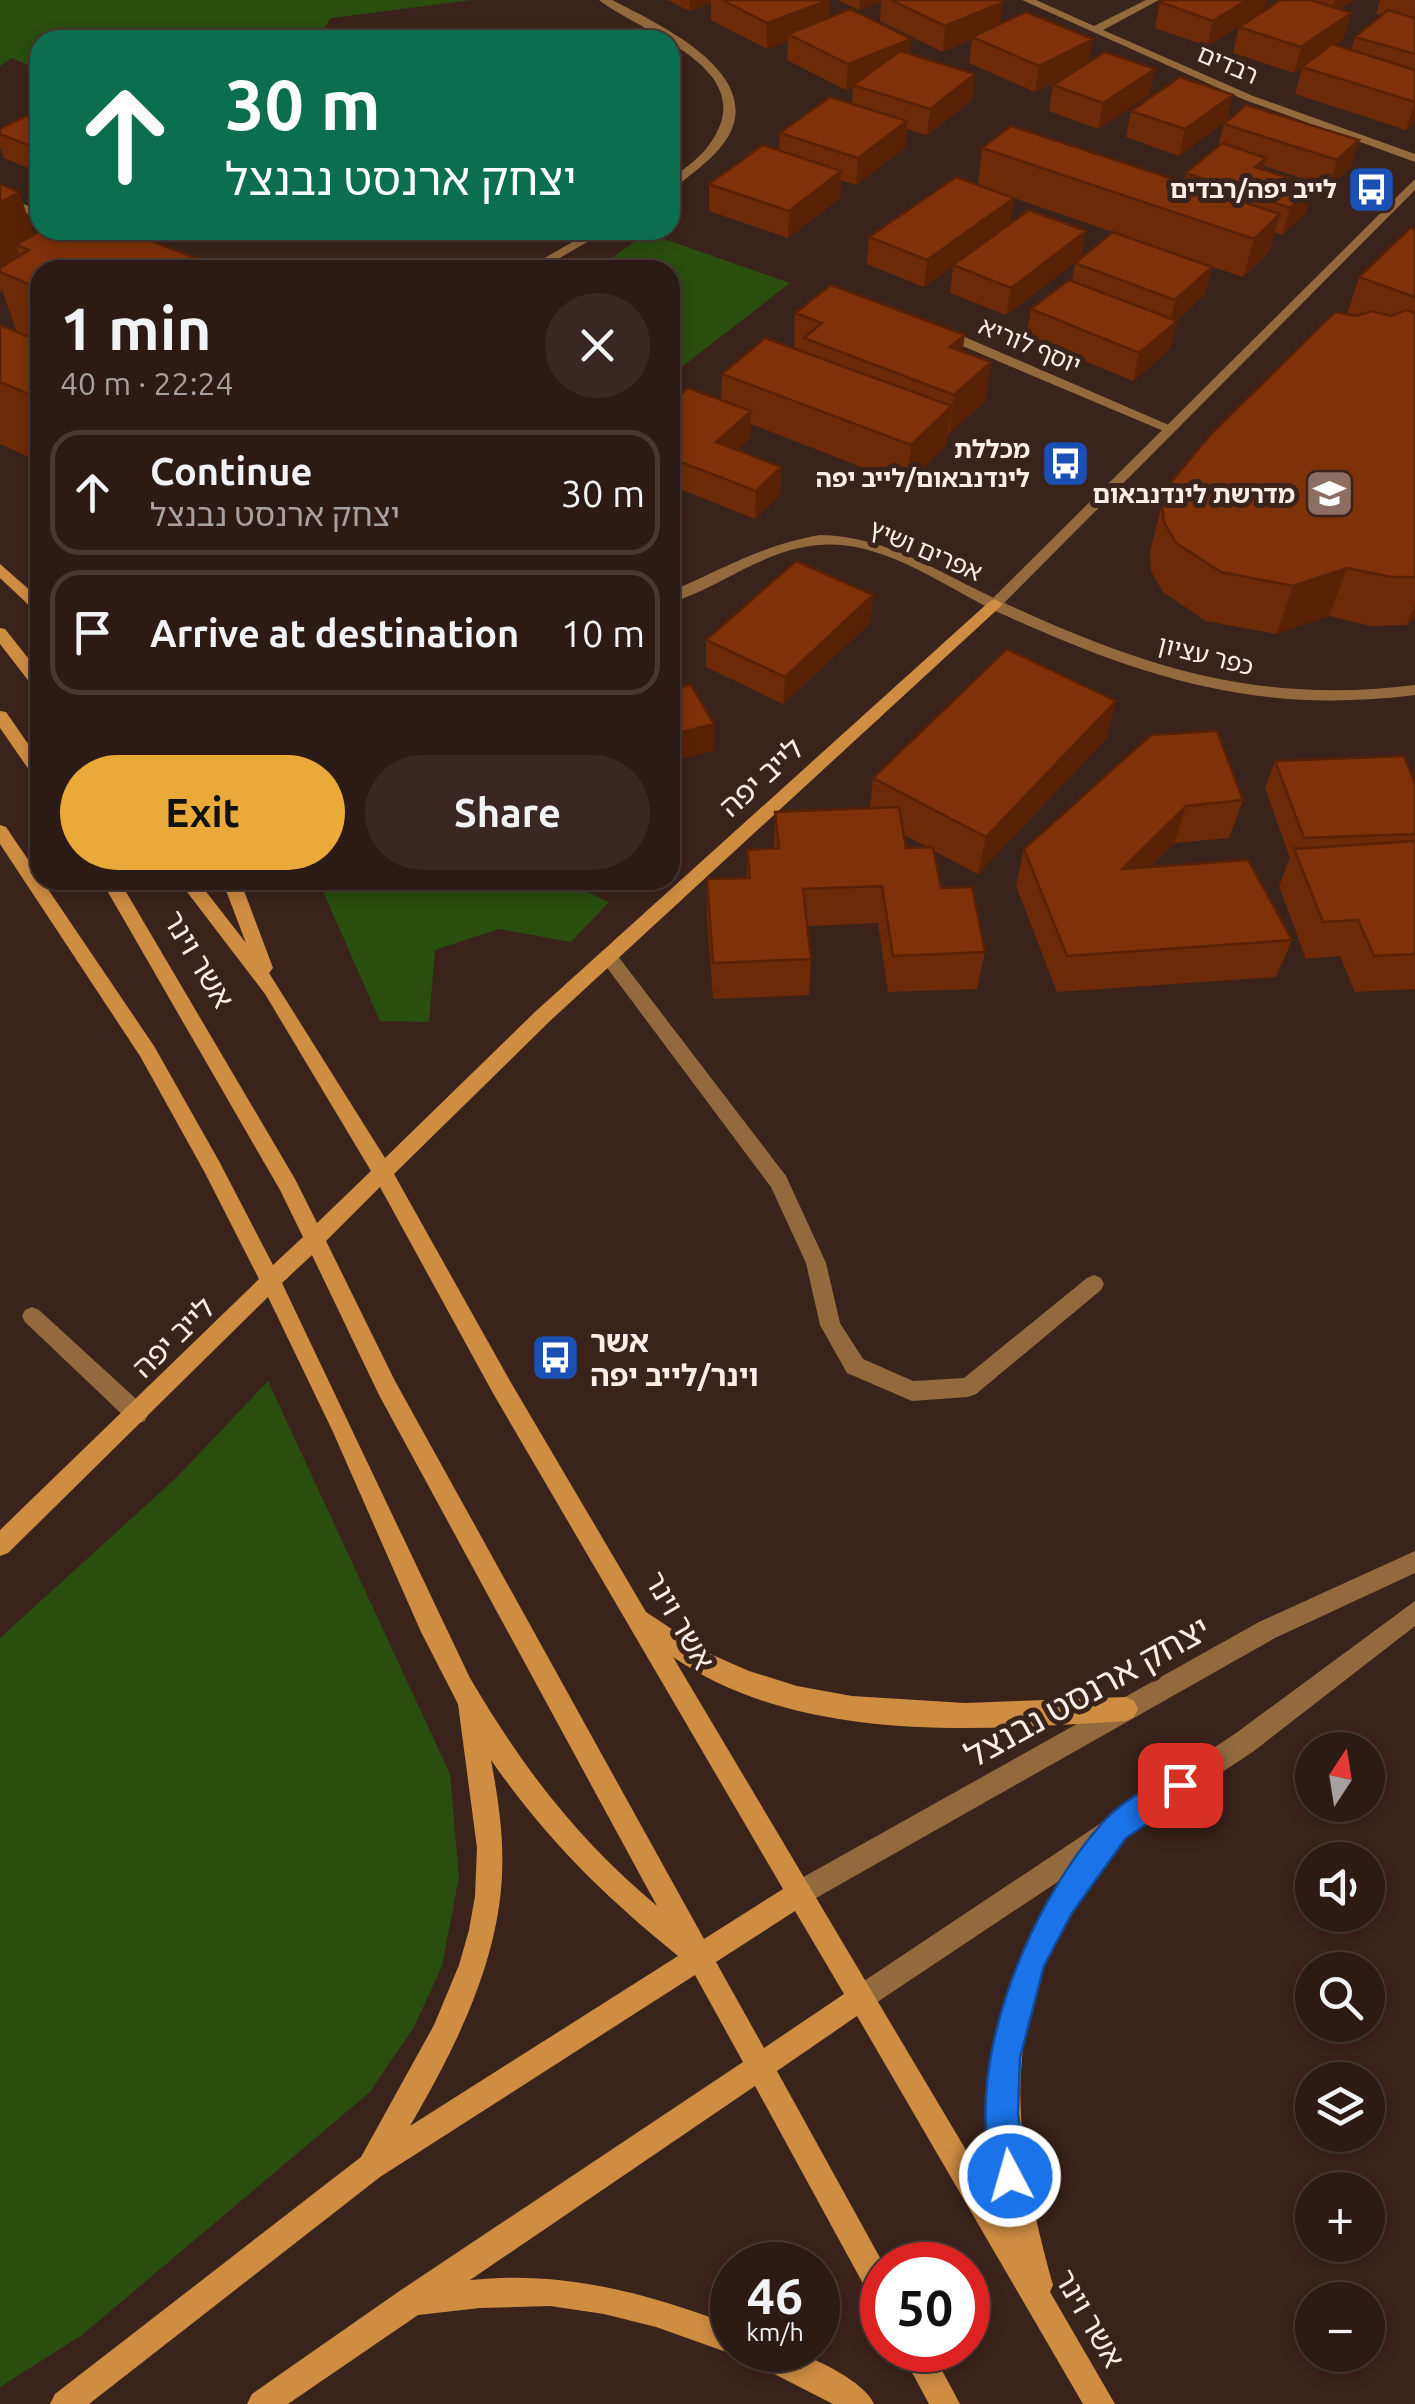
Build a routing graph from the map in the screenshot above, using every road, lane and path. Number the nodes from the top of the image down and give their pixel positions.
1 (604, 0) edge
2 (1027, 0) edge
3 (1154, 0) edge
4 (657, 30) edge
5 (1094, 30) junction
6 (680, 43) edge
7 (1415, 158) edge
8 (680, 176) edge
9 (1415, 183) edge
10 (0, 198) edge
11 (30, 210) edge
12 (584, 240) edge
13 (548, 260) edge
14 (925, 326) edge
15 (1171, 429) junction
16 (0, 568) edge
17 (680, 594) edge
18 (30, 598) edge
19 (995, 604) junction
20 (0, 633) edge
21 (30, 671) edge
22 (1415, 690) edge
23 (0, 716) edge
24 (30, 758) edge
25 (0, 831) edge
26 (30, 876) edge
27 (40, 890) edge
28 (116, 890) edge
29 (195, 890) edge
30 (234, 890) edge
31 (608, 956) junction
32 (271, 989) junction
33 (1094, 1284) dead end
34 (32, 1316) dead end
35 (137, 1414) junction
36 (0, 1545) edge
37 (1415, 1562) edge
38 (1415, 1612) edge
39 (639, 1618) junction
40 (468, 1698) junction
41 (1126, 1708) junction
42 (1116, 1828) junction
43 (800, 1893) junction
44 (700, 1956) junction
45 (861, 1998) junction
46 (758, 2063) junction
47 (370, 2167) junction
48 (860, 2250) edge
49 (406, 2302) junction
50 (1048, 2316) junction
51 (710, 2331) edge
52 (804, 2372) edge
53 (928, 2372) edge
54 (64, 2404) edge
55 (262, 2404) edge
56 (859, 2404) edge
57 (945, 2404) edge
58 (1100, 2404) edge

1 - 4 street
2 - 5 street, רבדים
3 - 5 street
5 - 7 street, רבדים
6 - 8 street
9 - 15 street, לייב יפה
10 - 11 street
12 - 13 street
14 - 15 street, יוסף לוריא
15 - 19 street, לייב יפה
16 - 18 main road
17 - 19 street, אפרים ושיץ
19 - 22 street, כפר עציון
19 - 31 main road, לייב יפה
20 - 21 main road
23 - 24 main road
25 - 26 main road
27 - 40 main road
28 - 44 main road, אשר וינר
29 - 32 main road, אשר וינר
30 - 32 main road
31 - 33 street
31 - 35 main road, לייב יפה
32 - 39 main road, אשר וינר
34 - 35 street
35 - 36 main road, לייב יפה
37 - 41 street, יצחק ארנסט נבנצל
38 - 42 street
39 - 41 main road
39 - 43 main road, אשר וינר
40 - 44 main road
40 - 47 main road
41 - 43 street, יצחק ארנסט נבנצל
42 - 45 street
42 - 50 main road
43 - 44 main road
43 - 45 main road, אשר וינר
44 - 46 main road, אשר וינר
44 - 47 main road
45 - 46 main road
45 - 50 main road, אשר וינר
46 - 48 main road, אשר וינר
46 - 49 main road
47 - 54 main road
49 - 51 main road
49 - 55 main road
50 - 58 main road, אשר וינר
52 - 56 main road
53 - 57 main road

